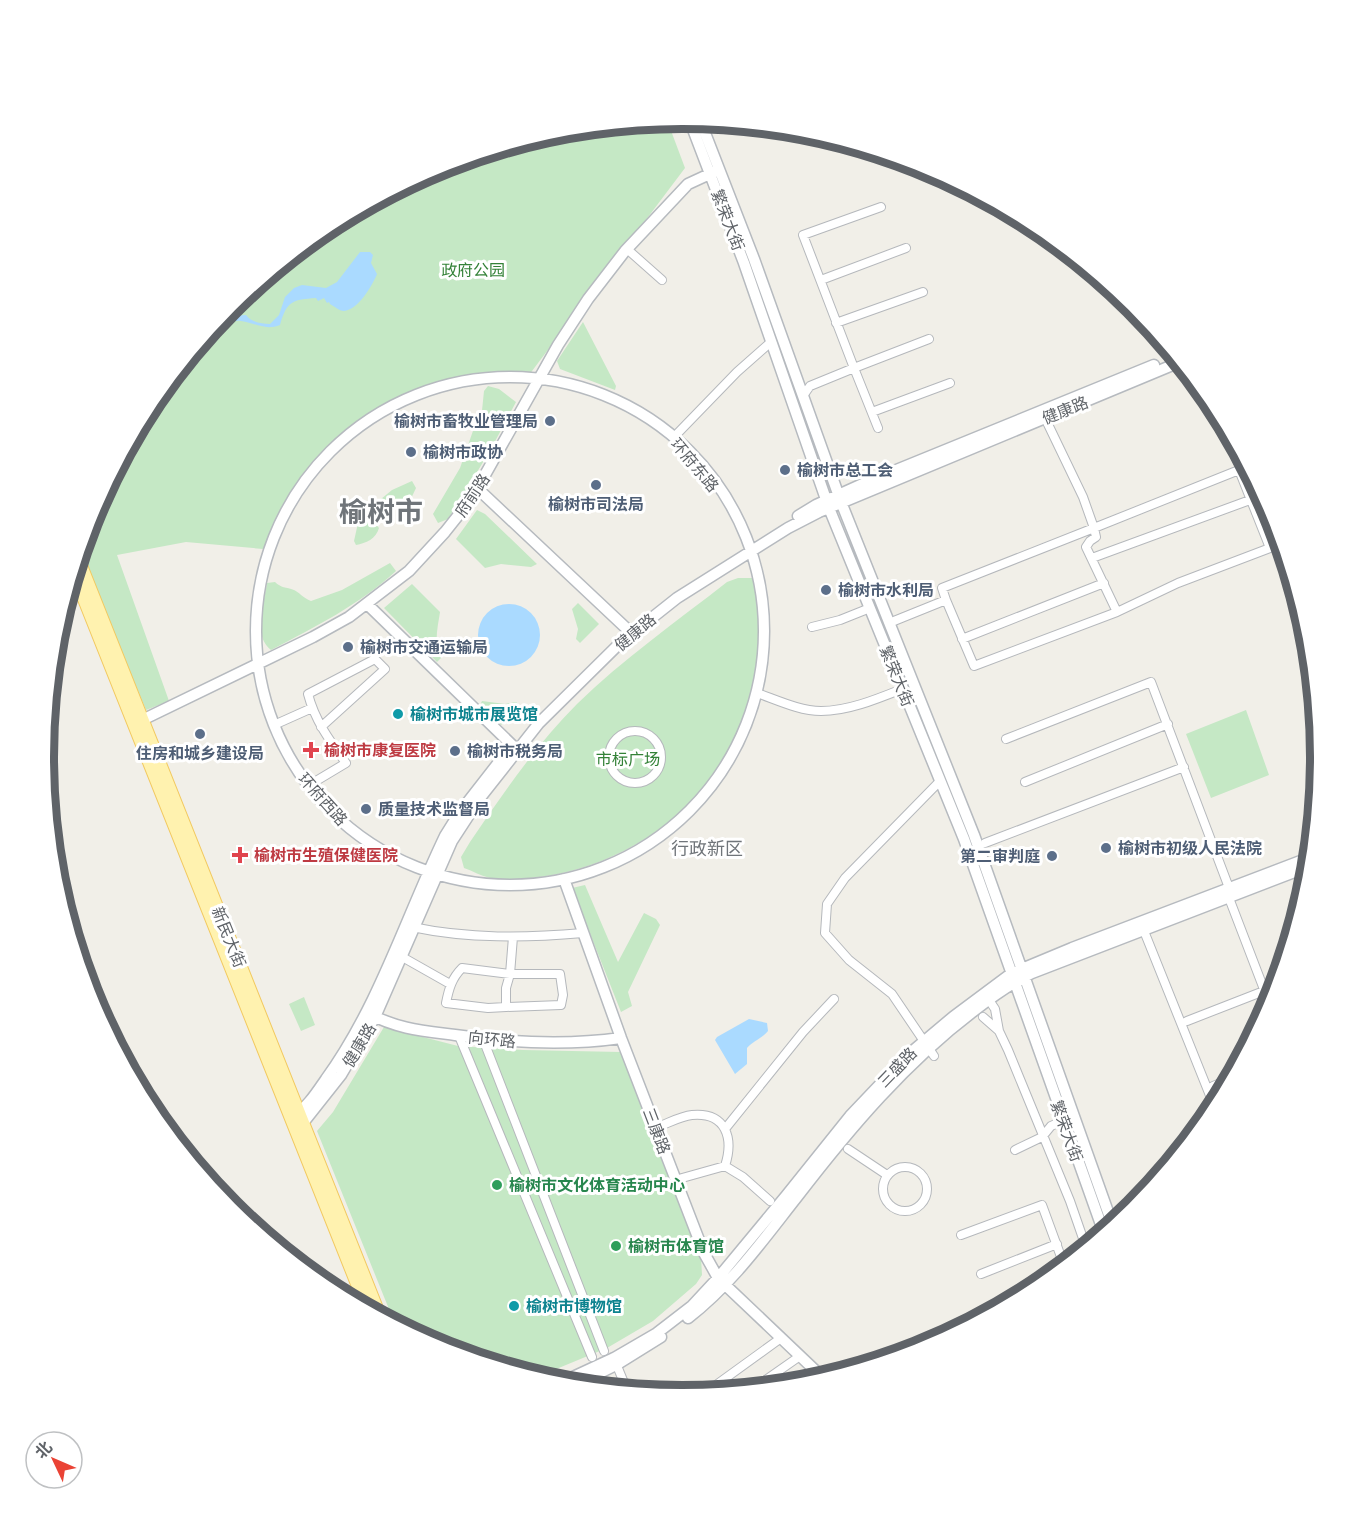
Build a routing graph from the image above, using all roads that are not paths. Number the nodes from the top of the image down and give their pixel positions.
1 (694, 129) edge
2 (703, 130) edge
3 (715, 172) junction
4 (881, 207) dead end
5 (906, 248) dead end
6 (627, 249) junction
7 (662, 280) dead end
8 (821, 280) junction
9 (923, 292) dead end
10 (836, 323) junction
11 (929, 339) dead end
12 (771, 342) junction
13 (1168, 360) edge
14 (1172, 365) edge
15 (854, 368) junction
16 (539, 376) junction
17 (950, 383) dead end
18 (803, 396) junction
19 (872, 412) junction
20 (1045, 418) junction
21 (878, 428) dead end
22 (674, 437) junction
23 (342, 440) joint
24 (478, 489) junction
25 (839, 498) junction
26 (1250, 500) junction
27 (828, 504) junction
28 (1260, 512) edge
29 (1256, 513) junction
30 (1094, 528) junction
31 (752, 547) junction
32 (1092, 558) junction
33 (82, 570) edge
34 (1104, 583) junction
35 (78, 584) edge
36 (946, 600) junction
37 (367, 604) junction
38 (870, 608) junction
39 (1117, 612) junction
40 (889, 623) junction
41 (812, 627) dead end
42 (627, 629) junction
43 (962, 639) junction
44 (258, 664) junction
45 (902, 689) junction
46 (757, 693) junction
47 (312, 708) junction
48 (138, 722) junction
49 (1168, 724) junction
50 (274, 725) junction
51 (321, 727) junction
52 (1006, 739) dead end
53 (512, 745) junction
54 (1184, 767) junction
55 (617, 777) joint
56 (940, 781) junction
57 (1025, 782) dead end
58 (310, 788) junction
59 (682, 818) joint
60 (985, 843) dead end
61 (1301, 861) edge
62 (1300, 870) edge
63 (433, 873) junction
64 (564, 879) junction
65 (1230, 894) junction
66 (410, 926) junction
67 (1142, 926) junction
68 (583, 933) junction
69 (513, 937) junction
70 (398, 954) junction
71 (510, 974) junction
72 (1018, 975) junction
73 (450, 984) junction
74 (1264, 991) joint
75 (834, 999) dead end
76 (989, 1000) junction
77 (506, 1007) junction
78 (371, 1015) junction
79 (983, 1017) dead end
80 (1187, 1021) dead end
81 (999, 1031) junction
82 (459, 1036) junction
83 (621, 1038) junction
84 (483, 1039) junction
85 (928, 1048) junction
86 (1218, 1084) edge
87 (1213, 1086) dead end
88 (1210, 1096) edge
89 (1069, 1119) junction
90 (296, 1120) junction
91 (655, 1128) junction
92 (725, 1129) junction
93 (1042, 1137) junction
94 (848, 1149) dead end
95 (1015, 1150) dead end
96 (725, 1166) junction
97 (887, 1175) junction
98 (675, 1180) junction
99 (770, 1201) dead end
100 (1109, 1216) edge
101 (1101, 1224) edge
102 (961, 1235) dead end
103 (1083, 1239) edge
104 (1057, 1244) junction
105 (1061, 1257) edge
106 (981, 1274) dead end
107 (722, 1282) junction
108 (362, 1297) edge
109 (375, 1305) edge
110 (781, 1338) junction
111 (800, 1356) junction
112 (592, 1357) dead end
113 (611, 1358) junction
114 (814, 1371) edge
115 (575, 1376) edge
116 (585, 1377) edge
117 (766, 1380) edge
118 (623, 1382) edge
119 (717, 1384) edge

1 - 3 main road, 繁荣大街
2 - 3 main road, 繁荣大街
3 - 6 main road, 府前路
3 - 12 main road, 繁荣大街
3 - 18 main road, 繁荣大街
4 - 8 street
5 - 8 street
6 - 7 street
6 - 16 main road, 府前路
8 - 10 street
9 - 10 street
10 - 15 street
11 - 15 street
12 - 22 street
12 - 27 main road, 繁荣大街
13 - 25 main road, 健康路
14 - 20 main road, 健康路
15 - 18 street
15 - 19 street
16 - 22 main road, 环府东路
16 - 23 main road, 环府东路
16 - 24 main road, 府前路
17 - 19 street
18 - 25 main road, 繁荣大街
19 - 21 street
20 - 25 main road, 健康路
20 - 30 street
22 - 31 main road, 环府东路
23 - 44 main road, 环府西路
24 - 37 main road, 府前路
24 - 42 main road
25 - 27 main road, 健康路
25 - 40 main road, 繁荣大街
26 - 29 street
26 - 30 street
26 - 32 street
27 - 31 main road, 健康路
27 - 38 main road, 繁荣大街
28 - 29 street
29 - 39 street
30 - 32 street
30 - 36 street
31 - 42 main road, 健康路
31 - 46 main road, 环府东路
31 - 63 main road, 健康路
32 - 34 street
33 - 48 main road, 新民大街
34 - 39 street
34 - 43 street
35 - 48 main road, 新民大街
36 - 40 street
36 - 43 street
37 - 44 main road, 府前路
37 - 53 main road
38 - 41 street
38 - 45 main road, 繁荣大街
39 - 43 street
40 - 72 main road, 繁荣大街
42 - 53 main road, 健康路
44 - 48 main road, 府前路
44 - 50 main road, 环府西路
45 - 46 street
45 - 56 main road, 繁荣大街
46 - 59 main road, 环府东路
47 - 50 street
47 - 51 street
47 - 51 street
48 - 90 main road, 新民大街
49 - 52 street
49 - 54 street
49 - 57 street
50 - 58 main road, 环府西路
51 - 58 street
53 - 63 main road, 健康路
54 - 60 street
54 - 65 street
55 - 55 street
56 - 72 main road, 繁荣大街
56 - 85 street
58 - 63 main road, 环府西路
59 - 64 main road, 环府西路
61 - 65 main road, 三盛路
62 - 65 main road, 三盛路
63 - 64 main road, 环府西路
63 - 66 main road, 健康路
64 - 68 main road, 三康路
65 - 67 main road, 三盛路
65 - 74 street
66 - 69 street
66 - 70 main road, 健康路
67 - 72 main road, 三盛路
67 - 88 street
68 - 69 street
68 - 83 main road, 三康路
69 - 71 street
70 - 73 street
70 - 78 main road, 健康路
71 - 73 street
71 - 77 street
71 - 77 street
72 - 76 main road, 三盛路
72 - 85 main road, 三盛路
72 - 89 main road, 繁荣大街
73 - 77 street
74 - 80 street
75 - 92 street
76 - 81 street
76 - 85 main road, 三盛路
78 - 82 main road, 向环路
78 - 90 main road, 健康路
79 - 81 street
81 - 93 street
82 - 84 main road, 向环路
82 - 112 street
83 - 84 main road, 向环路
83 - 91 main road, 三康路
84 - 113 street
85 - 107 main road, 三盛路
86 - 87 street
89 - 93 street
89 - 100 main road, 繁荣大街
89 - 101 main road, 繁荣大街
90 - 108 main road, 新民大街
90 - 109 main road, 新民大街
91 - 92 street
91 - 98 main road, 三康路
92 - 96 street
93 - 95 street
93 - 103 street
94 - 97 street
96 - 98 street
96 - 99 street
97 - 97 street
98 - 107 main road, 三康路
102 - 104 street
104 - 105 street
104 - 106 street
107 - 110 main road, 三康路
107 - 113 main road, 三盛路
110 - 111 main road, 三康路
110 - 119 street
111 - 114 main road, 三康路
111 - 117 street
113 - 115 main road, 三盛路
113 - 116 main road
113 - 118 street

